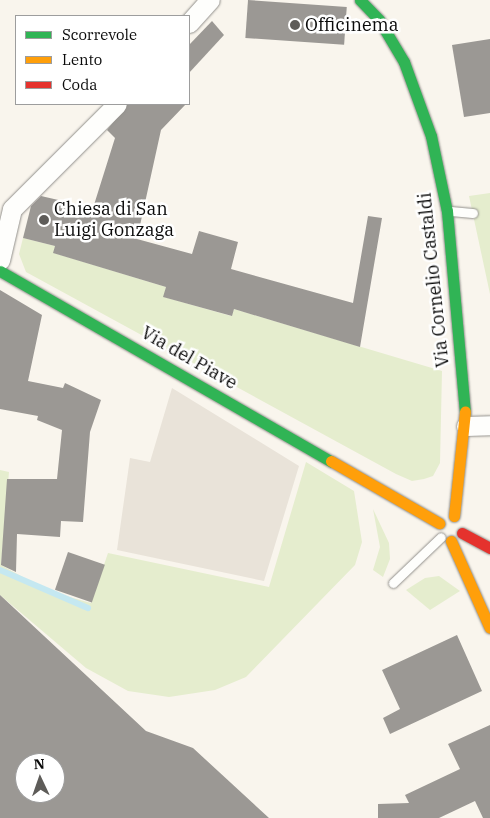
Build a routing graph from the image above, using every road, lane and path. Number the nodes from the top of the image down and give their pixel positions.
1 (210, 0) edge
2 (360, 0) edge
3 (190, 22) edge
4 (116, 105) edge
5 (6, 205) edge
6 (447, 211) junction
7 (473, 213) dead end
8 (3, 238) edge
9 (0, 260) edge
10 (0, 271) edge
11 (490, 425) edge
12 (466, 426) junction
13 (454, 516) junction
14 (439, 523) junction
15 (462, 533) junction
16 (446, 539) junction
17 (490, 548) edge
18 (393, 583) dead end
19 (490, 628) edge

1 - 3 street
2 - 6 street, Via Cornelio Castaldi
4 - 5 street
5 - 8 street
6 - 7 lane
6 - 12 street, Via Cornelio Castaldi
8 - 9 street
10 - 14 street, Via del Piave
11 - 12 street
12 - 13 street, Via Cornelio Castaldi
13 - 14 street
13 - 15 street
14 - 16 street
15 - 16 street
15 - 17 street
16 - 18 lane
16 - 19 street

